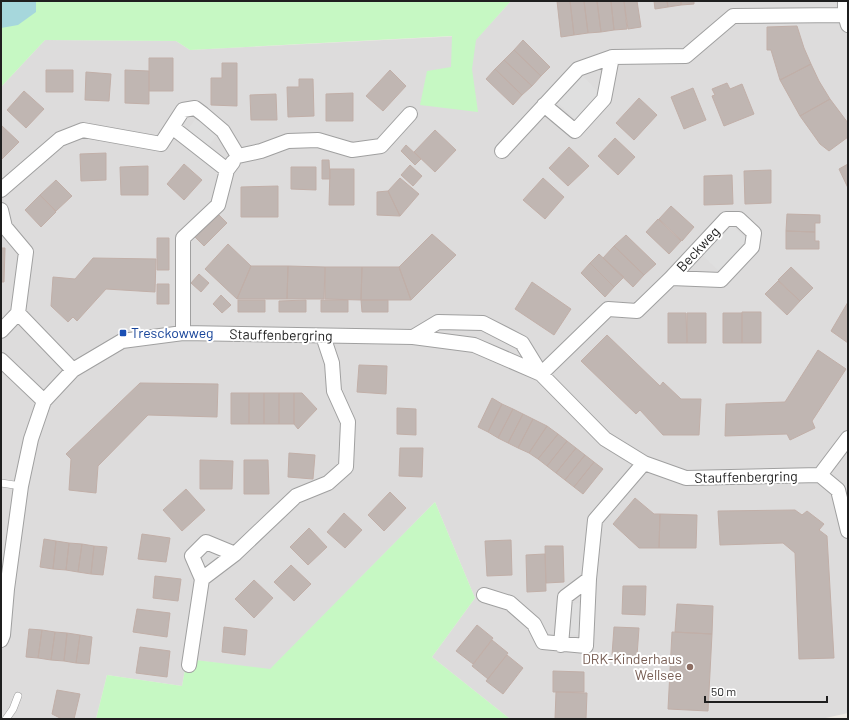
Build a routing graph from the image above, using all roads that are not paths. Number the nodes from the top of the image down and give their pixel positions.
1 (845, 1) edge
2 (846, 20) edge
3 (612, 57) junction
4 (544, 105) junction
5 (410, 114) dead end
6 (172, 127) junction
7 (502, 151) dead end
8 (238, 156) junction
9 (227, 170) junction
10 (1, 190) edge
11 (1, 210) edge
12 (671, 278) junction
13 (18, 313) junction
14 (1, 331) edge
15 (183, 333) junction
16 (323, 336) junction
17 (413, 337) junction
18 (1, 360) edge
19 (73, 370) junction
20 (540, 374) junction
21 (44, 401) junction
22 (848, 438) edge
23 (644, 463) junction
24 (820, 475) junction
25 (1, 483) edge
26 (21, 486) junction
27 (848, 531) edge
28 (235, 554) junction
29 (202, 579) junction
30 (589, 579) junction
31 (484, 595) dead end
32 (1, 640) edge
33 (561, 645) junction
34 (189, 665) dead end
35 (18, 696) dead end
36 (6, 719) edge

1 - 2 street
2 - 3 street
3 - 4 street
3 - 4 street
4 - 7 street
5 - 8 street
6 - 8 street
6 - 9 street
6 - 10 street
8 - 9 street
9 - 15 street
11 - 13 street
12 - 12 street, Beckweg
12 - 20 street, Beckweg
13 - 14 street
13 - 19 street
15 - 16 street, Stauffenbergring
15 - 19 street, Stauffenbergring
16 - 17 street, Stauffenbergring
16 - 28 street
17 - 20 street, Stauffenbergring
17 - 20 street, Stauffenbergring
18 - 21 street
19 - 21 street, Stauffenbergring
20 - 23 street, Stauffenbergring
21 - 26 street, Stauffenbergring
22 - 24 street
23 - 24 street, Stauffenbergring
23 - 30 street
24 - 27 street
25 - 26 lane
26 - 32 street, Stauffenbergring
28 - 29 street
28 - 29 street
29 - 34 street
30 - 33 street
30 - 33 street
31 - 33 street
35 - 36 lane

